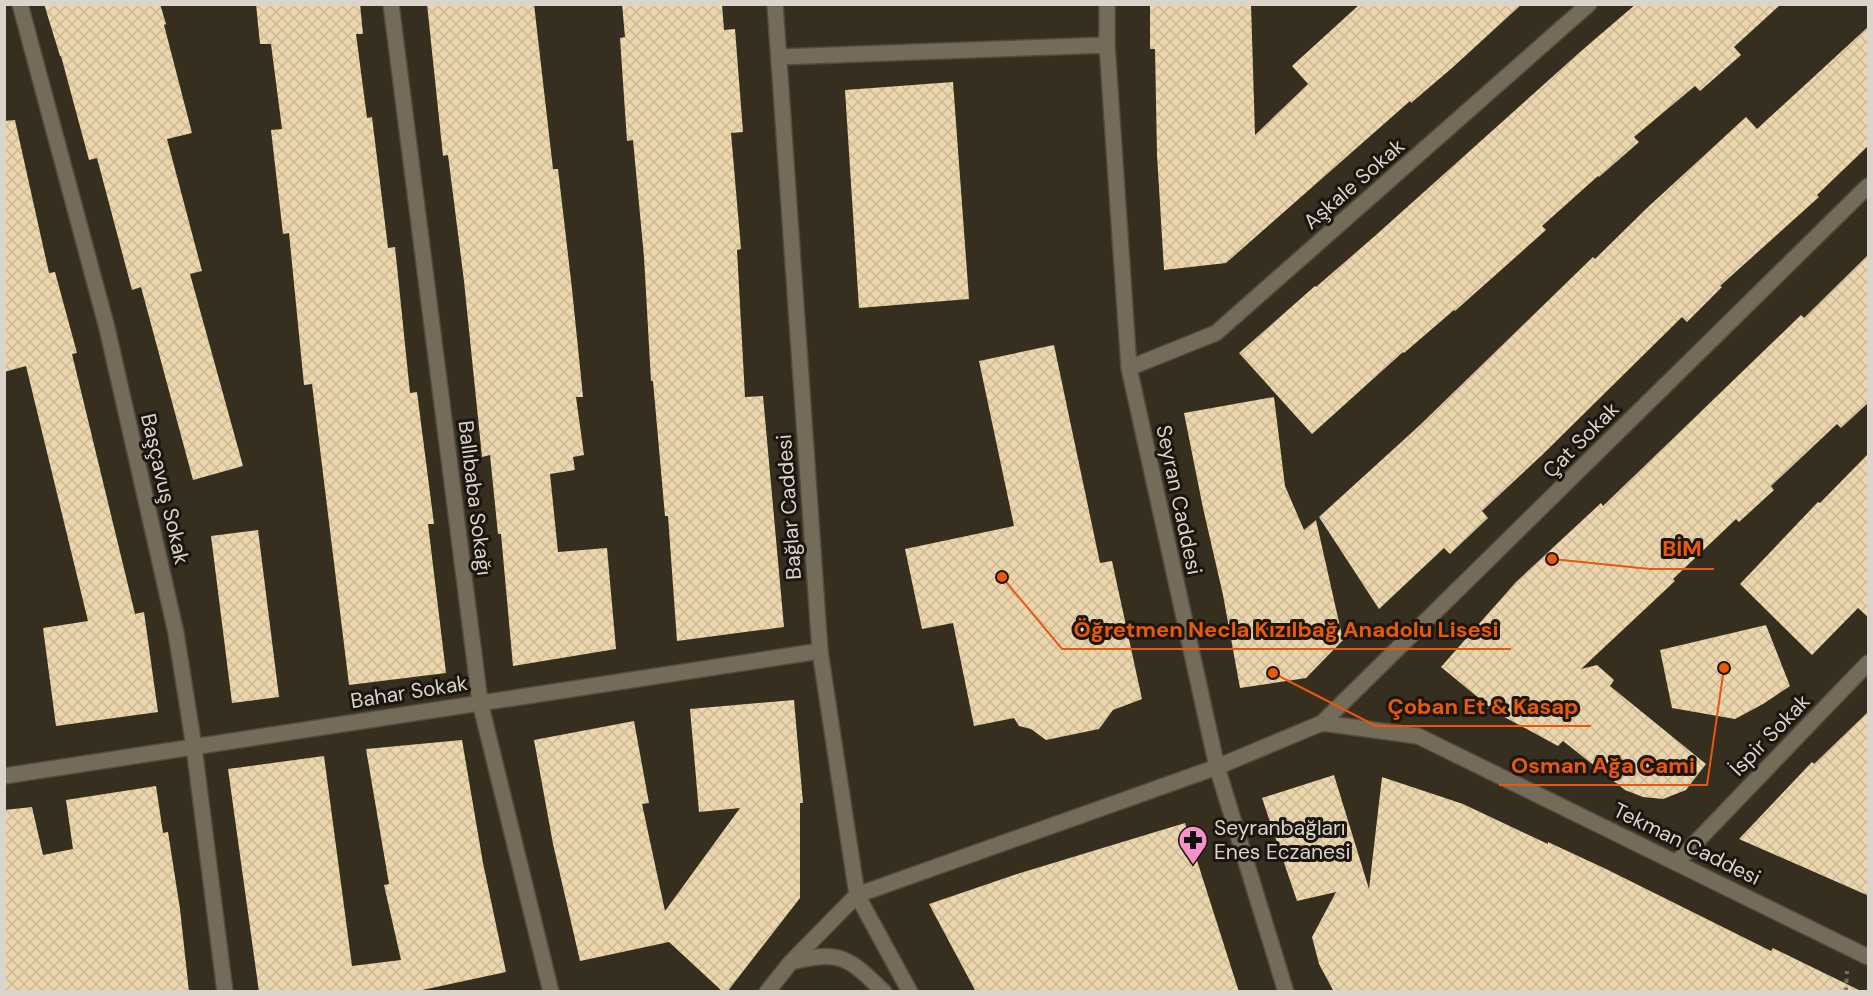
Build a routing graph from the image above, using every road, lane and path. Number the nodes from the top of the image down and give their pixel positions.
1 (20, 4) edge
2 (392, 4) edge
3 (775, 4) edge
4 (1107, 4) edge
5 (1589, 4) edge
6 (1107, 45) junction
7 (779, 57) junction
8 (1869, 186) edge
9 (1129, 368) junction
10 (820, 651) junction
11 (1869, 663) edge
12 (480, 702) junction
13 (1322, 723) junction
14 (194, 747) junction
15 (1217, 767) junction
16 (4, 776) edge
17 (1677, 862) junction
18 (857, 895) junction
19 (1869, 957) edge
20 (791, 962) junction
21 (225, 992) edge
22 (551, 992) edge
23 (768, 992) edge
24 (884, 992) edge
25 (910, 992) edge
26 (1286, 992) edge

1 - 14 street, Başçavuş Sokak
2 - 12 street, Ballıbaba Sokağı
3 - 7 street, Bağlar Caddesi
4 - 6 street, Seyran Caddesi
5 - 9 street, Aşkale Sokak
6 - 7 street
6 - 9 street, Seyran Caddesi
7 - 10 street, Bağlar Caddesi
8 - 13 street, Çat Sokak
9 - 15 street, Seyran Caddesi
10 - 12 street, Bahar Sokak
10 - 18 street, Bağlar Caddesi
11 - 17 street, İspir Sokak
12 - 14 street, Bahar Sokak
12 - 22 street, Ballıbaba Sokağı
13 - 15 street
13 - 17 street, Tekman Caddesi
14 - 16 street, Bahar Sokak
14 - 21 street, Başçavuş Sokak
15 - 18 street
15 - 26 street, Seyran Caddesi
17 - 19 street, Tekman Caddesi
18 - 20 street
18 - 25 street, Bağlar Caddesi
20 - 23 street
20 - 24 street

